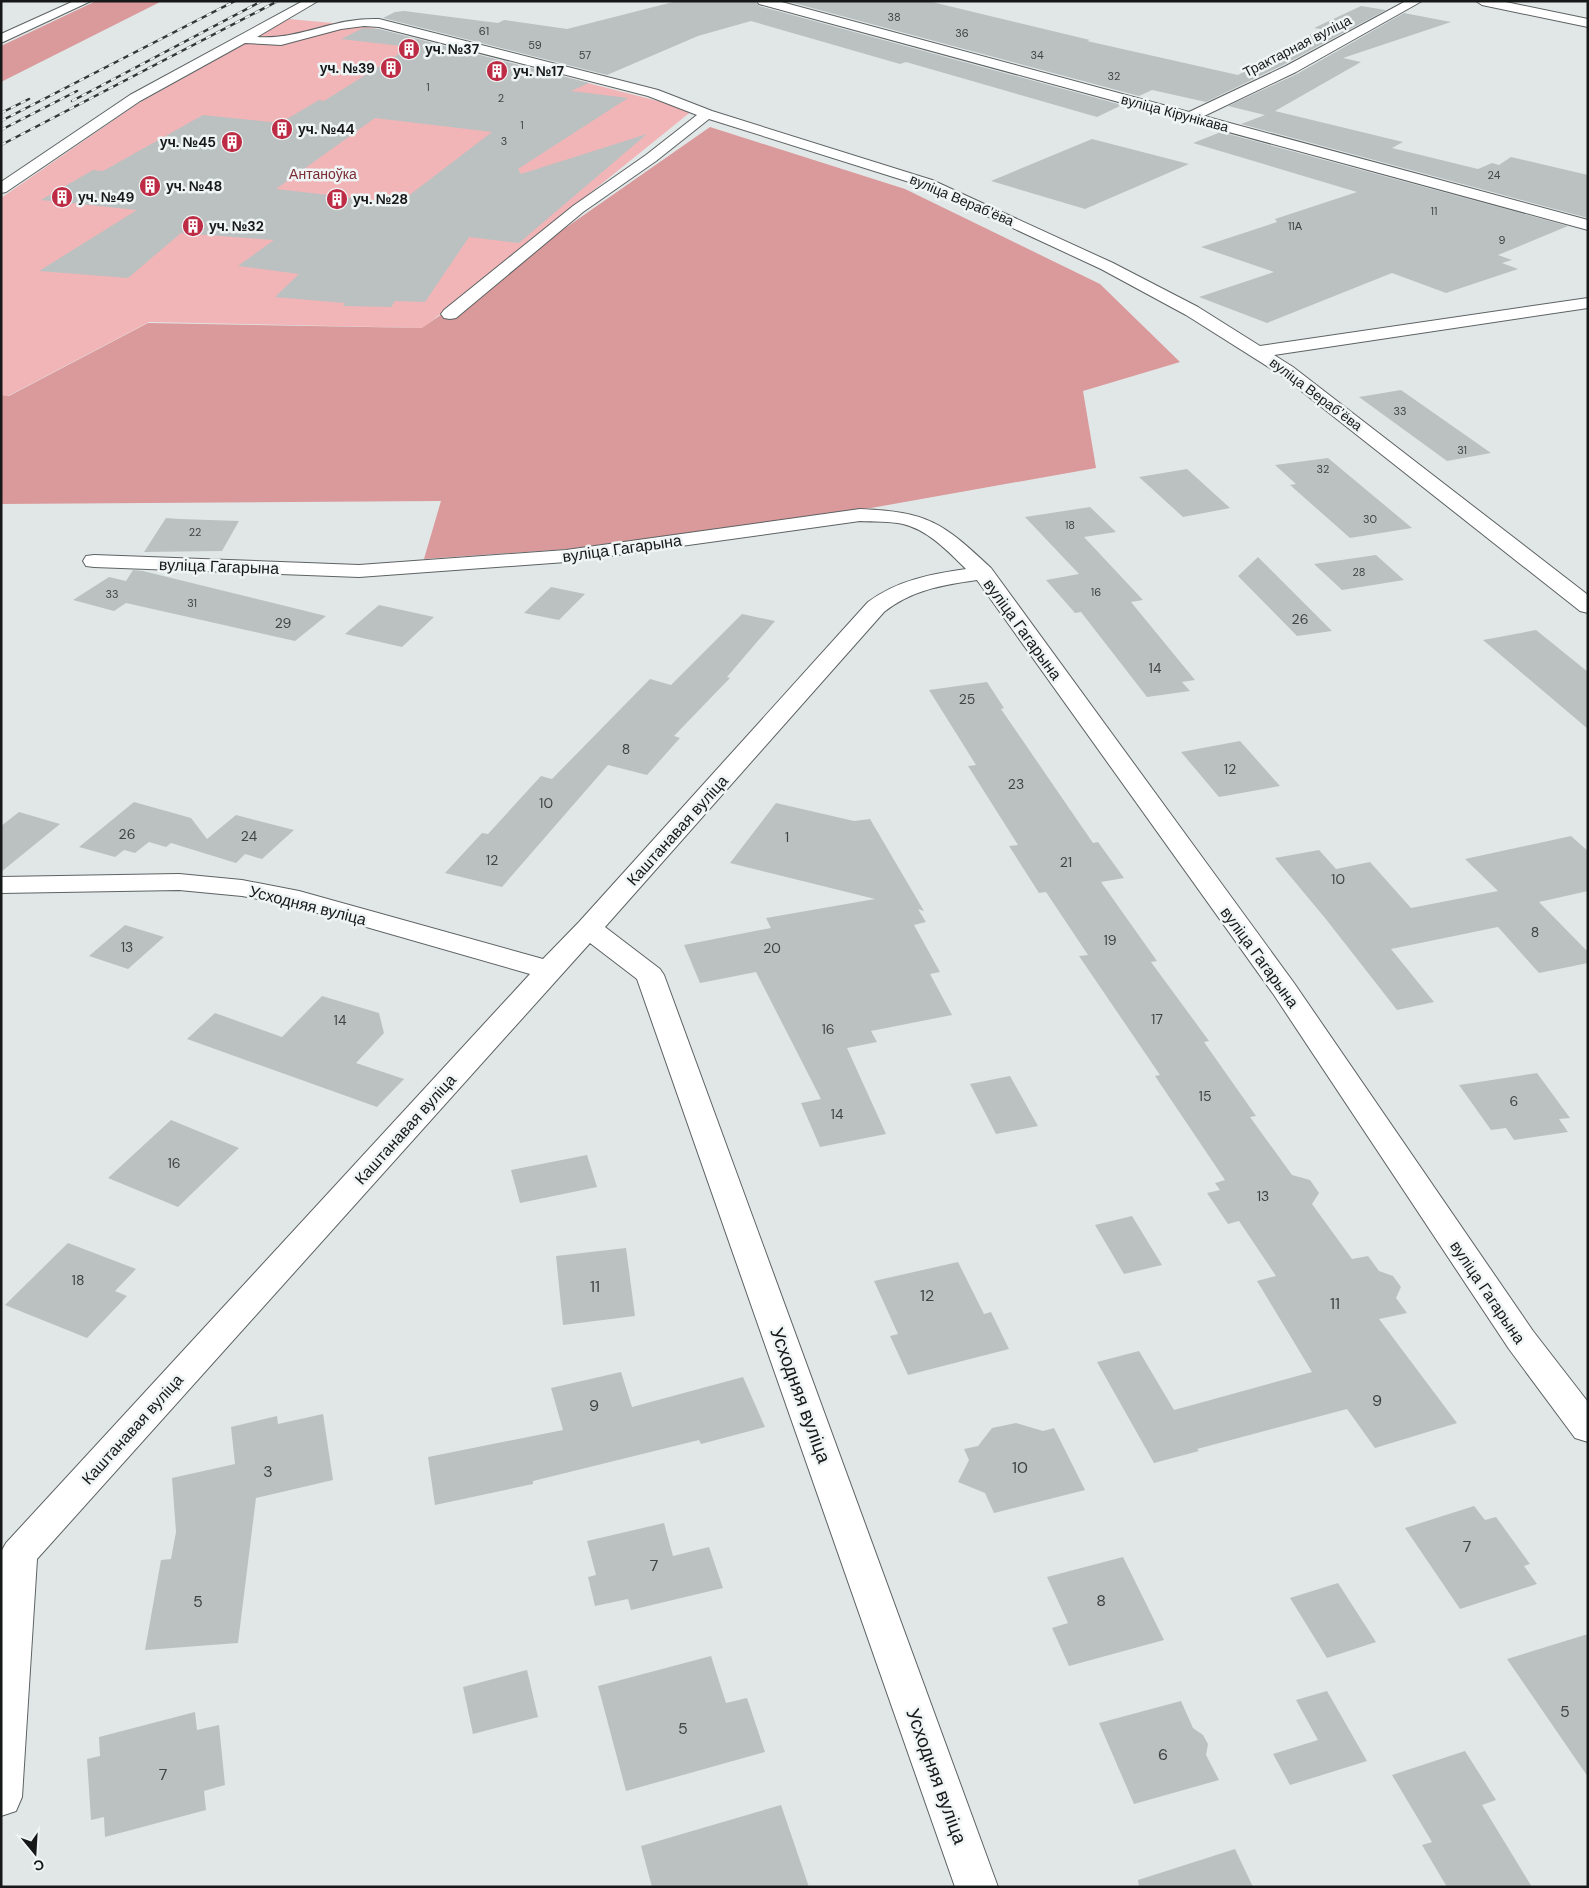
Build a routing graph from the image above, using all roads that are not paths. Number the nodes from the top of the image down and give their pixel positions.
1 (85, 1) edge
2 (312, 1) edge
3 (763, 1) edge
4 (1416, 1) edge
5 (1482, 1) edge
6 (1588, 23) edge
7 (1, 39) edge
8 (242, 39) junction
9 (707, 114) junction
10 (1191, 117) junction
11 (1, 189) edge
12 (1588, 225) edge
13 (1588, 303) edge
14 (450, 314) dead end
15 (1259, 352) junction
16 (94, 561) dead end
17 (983, 573) junction
18 (1588, 606) edge
19 (1, 885) edge
20 (590, 928) junction
21 (549, 970) junction
22 (1588, 1428) edge
23 (10, 1550) edge
24 (1, 1797) edge
25 (977, 1887) edge

1 - 7 street
2 - 8 street
3 - 10 street, вуліца Кірунікава
4 - 10 street, Трактарная вуліца
5 - 6 street
8 - 9 street, вуліца Верабʼёва
8 - 11 street
9 - 14 street
9 - 15 street, вуліца Верабʼёва
10 - 12 street, вуліца Кірунікава
13 - 15 street
15 - 18 street, вуліца Верабʼёва
16 - 17 street, вуліца Гагарына
17 - 20 street, Каштанавая вуліца
17 - 22 street, вуліца Гагарына
19 - 21 street, Усходняя вуліца
20 - 21 street, Каштанавая вуліца
20 - 25 street, Усходняя вуліца
21 - 23 street, Каштанавая вуліца
23 - 24 street, Каштанавая вуліца

